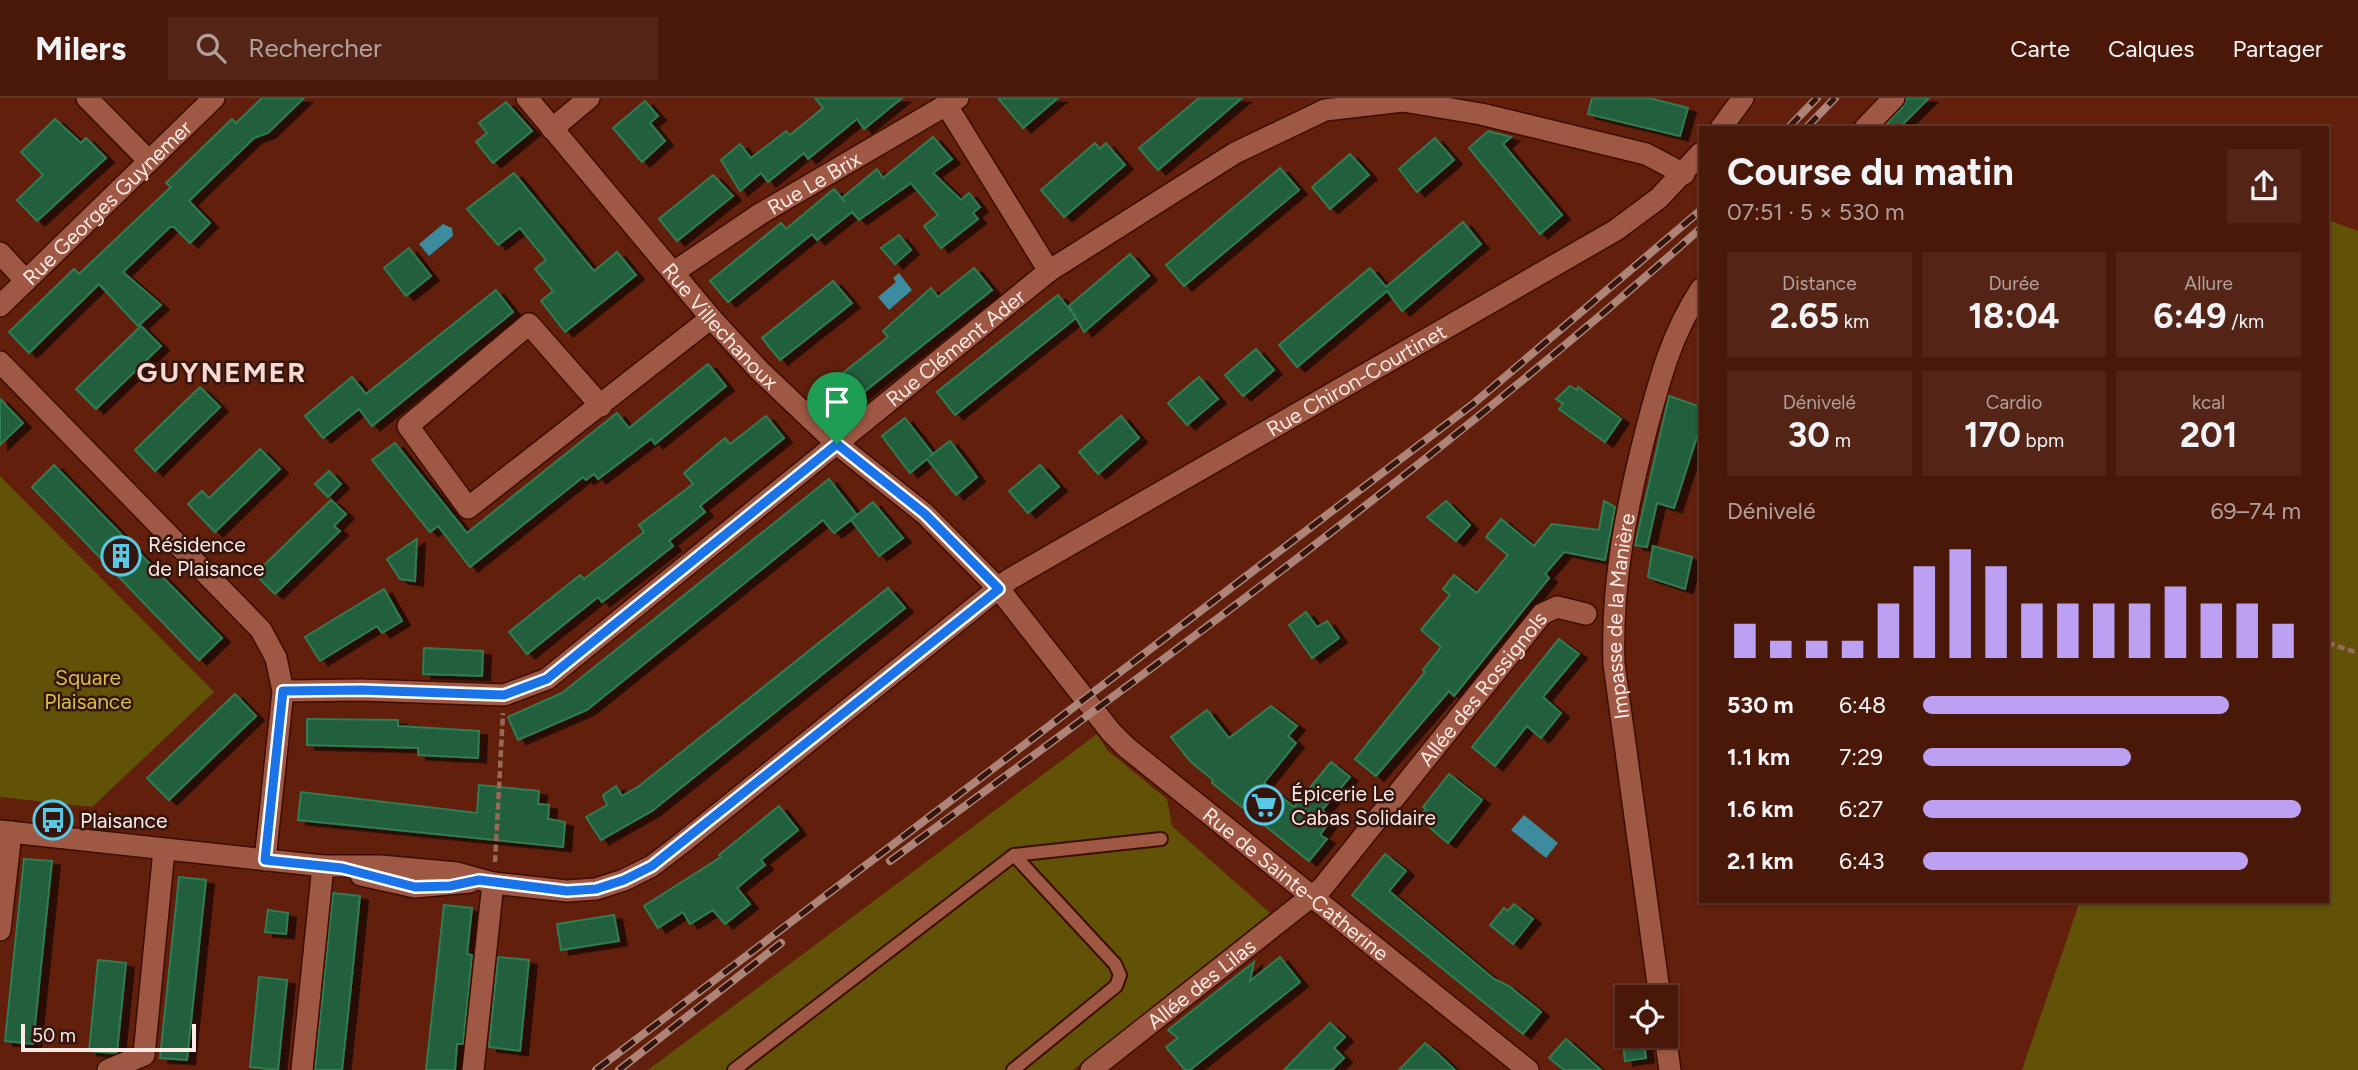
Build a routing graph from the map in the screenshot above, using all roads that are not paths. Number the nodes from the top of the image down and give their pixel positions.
1 (87, 98) edge
2 (214, 98) edge
3 (527, 98) edge
4 (589, 98) edge
5 (1743, 98) edge
6 (1894, 98) edge
7 (1361, 101) edge
8 (953, 102) edge
9 (1483, 106) edge
10 (1722, 126) edge
11 (1867, 126) edge
12 (552, 129) junction
13 (1699, 155) edge
14 (149, 161) junction
15 (1684, 174) junction
16 (0, 253) edge
17 (1049, 271) junction
18 (674, 272) junction
19 (26, 281) junction
20 (1699, 292) edge
21 (0, 306) edge
22 (711, 318) junction
23 (0, 362) edge
24 (601, 406) junction
25 (837, 444) junction
26 (999, 589) junction
27 (1586, 614) dead end
28 (1076, 687) joint
29 (283, 691) junction
30 (6, 831) edge
31 (1161, 839) dead end
32 (164, 850) junction
33 (1014, 855) junction
34 (265, 860) junction
35 (333, 867) junction
36 (486, 881) junction
37 (1312, 897) junction
38 (0, 930) edge
39 (1658, 985) edge
40 (1667, 1048) edge
41 (1517, 1067) edge
42 (1095, 1068) edge
43 (108, 1070) edge
44 (302, 1070) edge
45 (473, 1070) edge
46 (734, 1070) edge
47 (1013, 1070) edge
48 (1670, 1070) edge

1 - 14 street
2 - 14 street, Rue Georges Guynemer
3 - 12 street, Rue Villechanoux
4 - 12 street
5 - 10 street
6 - 11 street
7 - 9 street, Rue Clément Ader
7 - 17 street, Rue Clément Ader
8 - 17 street
8 - 18 street, Rue Le Brix
9 - 15 street, Rue Clément Ader
12 - 18 street, Rue Villechanoux
13 - 15 street, Rue Chiron-Courtinet
14 - 19 street, Rue Georges Guynemer
15 - 26 street, Rue Chiron-Courtinet
16 - 19 street
17 - 25 street, Rue Clément Ader
18 - 22 street, Rue Villechanoux
19 - 21 street, Rue Georges Guynemer
20 - 39 street, Impasse de la Manière
22 - 24 street
22 - 25 street, Rue Villechanoux
23 - 29 street
24 - 24 street
25 - 26 street, Rue Villechanoux
25 - 29 street, Rue Clément Ader
26 - 28 street, Rue Villechanoux
26 - 36 street, Rue Chiron-Courtinet
27 - 37 street, Allée des Rossignols
28 - 37 street, Rue de Sainte-Catherine
29 - 34 street
30 - 32 street, Rue Chiron-Courtinet
30 - 38 street
31 - 33 lane
32 - 34 street, Rue Chiron-Courtinet
32 - 43 street
33 - 46 lane
33 - 47 lane
34 - 35 street, Rue Chiron-Courtinet
35 - 36 street, Rue Chiron-Courtinet
35 - 44 street
36 - 45 street
37 - 41 street, Rue de Sainte-Catherine
37 - 42 street, Allée des Lilas
40 - 48 street

